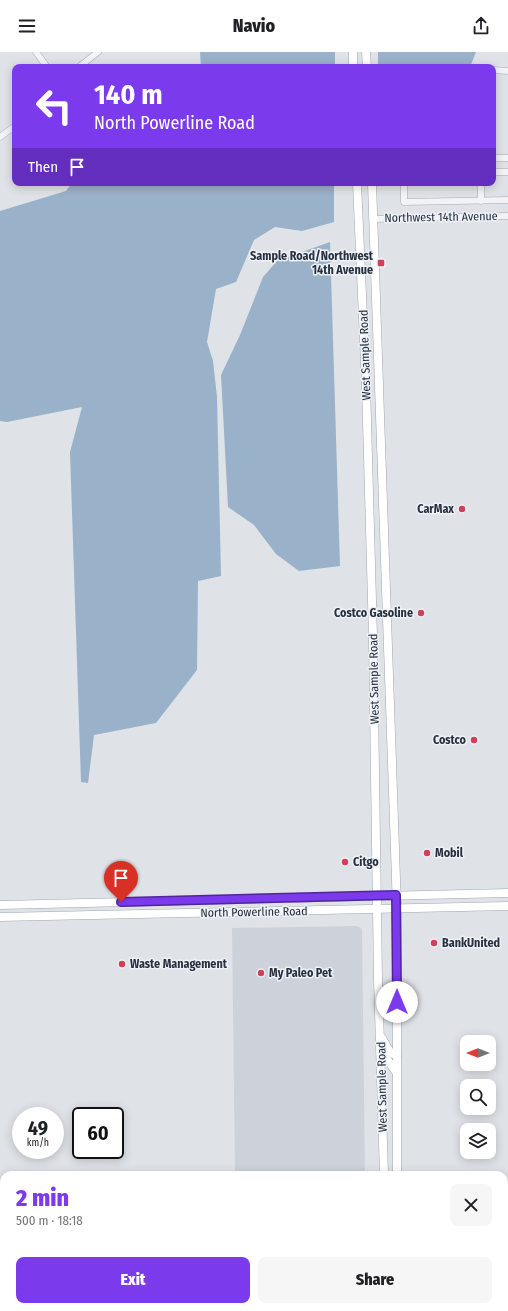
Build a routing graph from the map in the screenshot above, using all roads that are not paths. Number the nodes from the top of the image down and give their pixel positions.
1 (36, 52) edge
2 (98, 52) edge
3 (353, 52) edge
4 (366, 52) edge
5 (45, 64) edge
6 (83, 64) edge
7 (353, 64) edge
8 (367, 64) edge
9 (496, 70) edge
10 (508, 71) edge
11 (12, 128) edge
12 (0, 137) edge
13 (496, 158) edge
14 (508, 158) edge
15 (496, 172) edge
16 (508, 172) edge
17 (357, 186) edge
18 (372, 186) edge
19 (404, 186) edge
20 (480, 186) edge
21 (508, 200) edge
22 (480, 201) junction
23 (508, 216) edge
24 (374, 219) junction
25 (508, 893) edge
26 (396, 895) junction
27 (377, 896) junction
28 (239, 899) junction
29 (103, 903) junction
30 (70, 904) junction
31 (0, 905) edge
32 (508, 906) edge
33 (397, 908) junction
34 (378, 909) junction
35 (224, 913) junction
36 (87, 915) junction
37 (0, 917) edge
38 (381, 1035) junction
39 (381, 1054) junction
40 (396, 1056) junction
41 (396, 1073) junction
42 (384, 1171) edge
43 (397, 1171) edge

1 - 5 street
2 - 6 street
3 - 7 main road
4 - 8 main road
9 - 10 street
11 - 12 street
13 - 14 street
15 - 16 street
17 - 27 main road, West Sample Road
18 - 24 main road, West Sample Road
19 - 22 street
20 - 22 street
21 - 22 street
23 - 24 street, Northwest 14th Avenue
24 - 26 main road, West Sample Road
25 - 26 main road, North Powerline Road
26 - 27 main road, North Powerline Road
26 - 33 main road, West Sample Road
27 - 28 main road, North Powerline Road
27 - 34 main road, West Sample Road
28 - 29 main road, North Powerline Road
28 - 35 main road
29 - 30 main road, North Powerline Road
29 - 36 main road
30 - 31 main road, North Powerline Road
30 - 36 main road
32 - 33 main road, North Powerline Road
33 - 34 main road, North Powerline Road
33 - 40 main road, West Sample Road
34 - 35 main road, North Powerline Road
34 - 38 main road, West Sample Road
35 - 36 main road, North Powerline Road
36 - 37 main road, North Powerline Road
38 - 39 main road, West Sample Road
38 - 40 main road
39 - 41 main road
39 - 42 main road, West Sample Road
40 - 41 main road, West Sample Road
41 - 43 main road, West Sample Road

